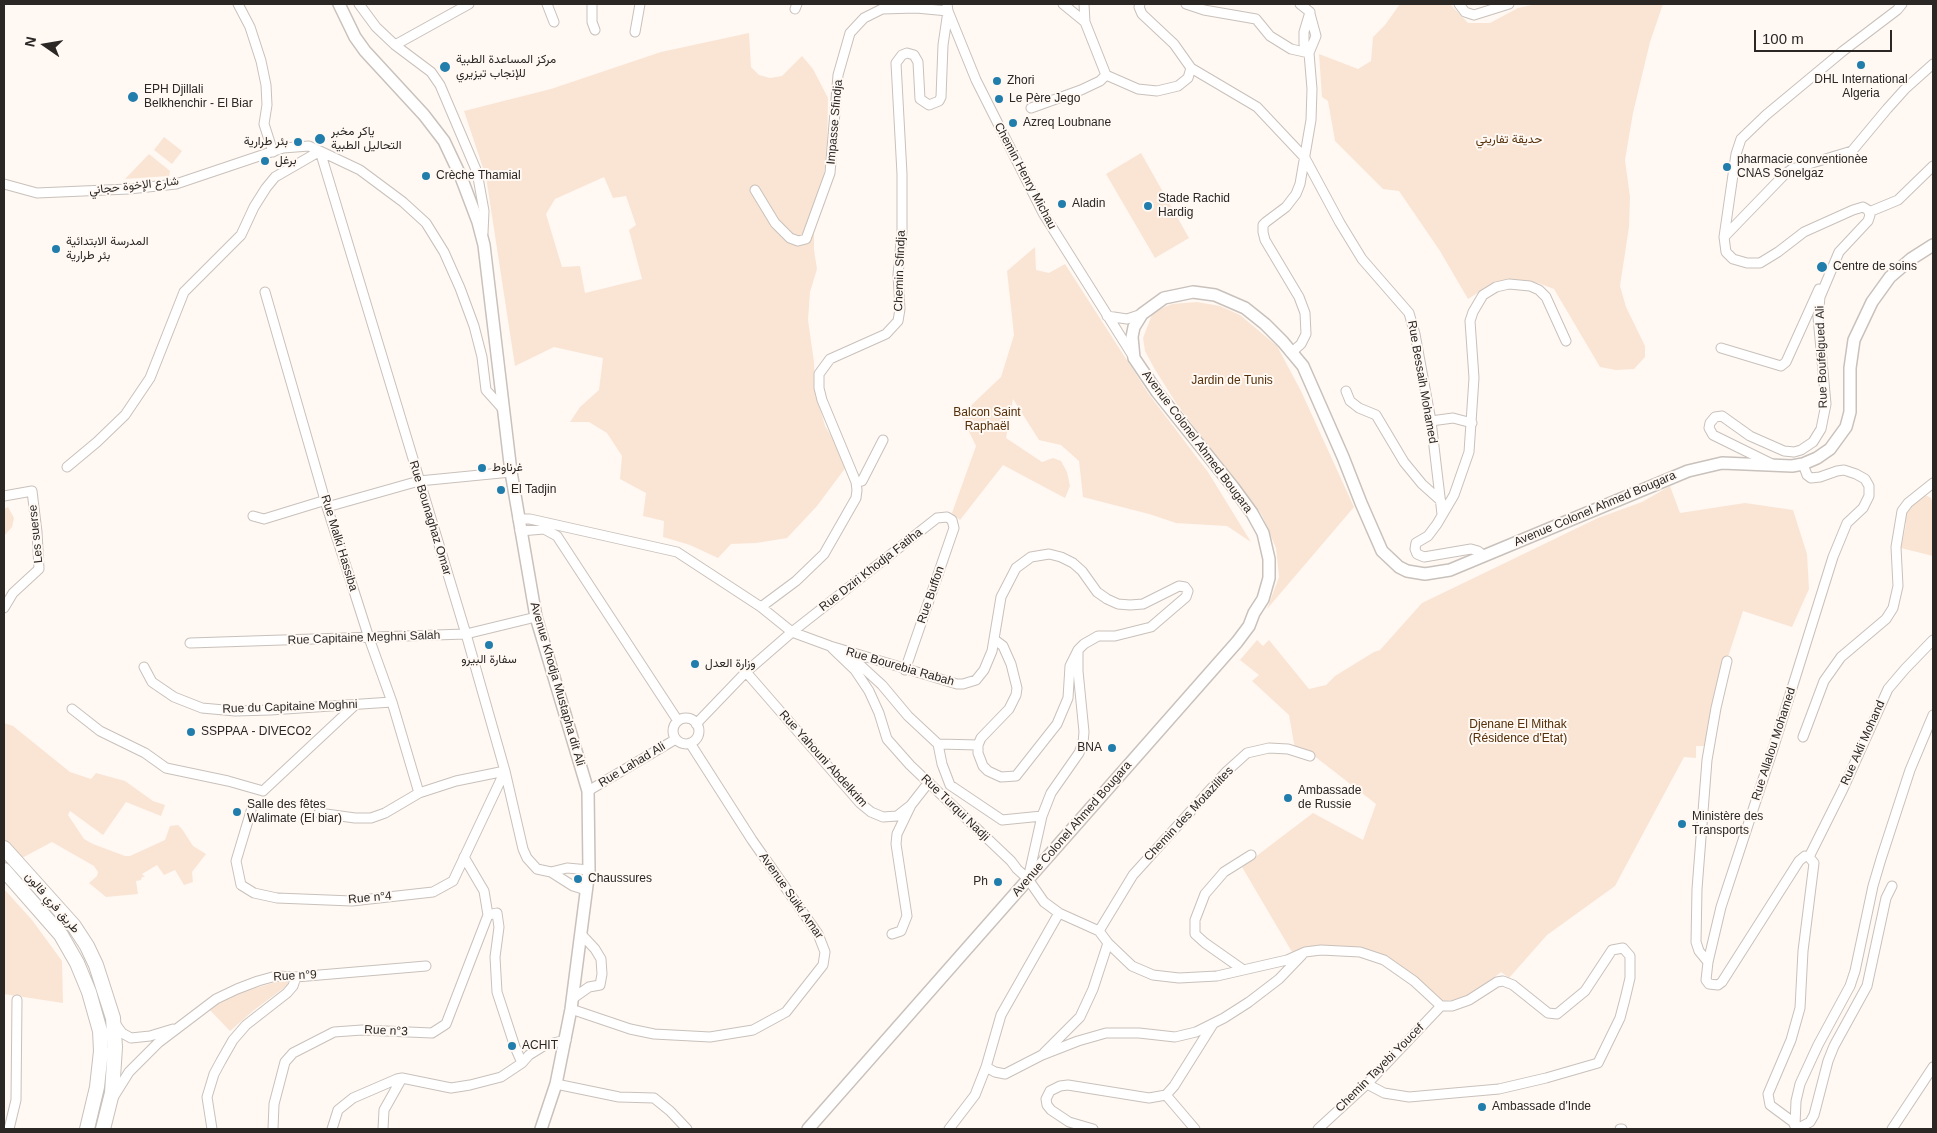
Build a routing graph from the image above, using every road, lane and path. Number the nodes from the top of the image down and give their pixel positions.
1 (238, 4) edge
2 (339, 4) edge
3 (371, 4) edge
4 (469, 4) edge
5 (547, 4) edge
6 (592, 4) edge
7 (640, 4) edge
8 (1063, 4) edge
9 (1084, 4) edge
10 (1186, 4) edge
11 (1300, 4) edge
12 (1458, 4) edge
13 (1509, 4) edge
14 (1902, 4) edge
15 (1138, 5) edge
16 (361, 7) edge
17 (948, 8) edge
18 (554, 22) dead end
19 (1086, 22) junction
20 (595, 30) dead end
21 (635, 32) dead end
22 (395, 44) junction
23 (1309, 54) junction
24 (1933, 64) edge
25 (1191, 68) junction
26 (1106, 75) junction
27 (1031, 108) dead end
28 (320, 151) junction
29 (273, 152) junction
30 (1305, 158) junction
31 (1933, 166) edge
32 (4, 184) edge
33 (755, 190) dead end
34 (1869, 212) junction
35 (482, 237) junction
36 (1724, 237) junction
37 (1933, 245) edge
38 (1832, 266) junction
39 (265, 292) dead end
40 (1142, 314) junction
41 (1107, 316) junction
42 (1566, 341) dead end
43 (1721, 348) dead end
44 (1292, 353) junction
45 (1134, 358) junction
46 (1346, 391) dead end
47 (502, 409) junction
48 (1431, 421) junction
49 (1472, 423) junction
50 (883, 440) dead end
51 (1803, 464) junction
52 (1775, 466) junction
53 (67, 468) dead end
54 (511, 472) junction
55 (419, 481) junction
56 (856, 482) junction
57 (1933, 484) edge
58 (4, 496) edge
59 (1441, 500) junction
60 (326, 503) junction
61 (1442, 514) junction
62 (253, 516) dead end
63 (518, 519) junction
64 (952, 520) joint
65 (551, 528) junction
66 (520, 531) junction
67 (1483, 556) junction
68 (761, 607) junction
69 (4, 608) edge
70 (536, 617) junction
71 (792, 632) junction
72 (466, 634) junction
73 (369, 638) junction
74 (995, 640) junction
75 (1933, 640) edge
76 (190, 643) dead end
77 (830, 646) junction
78 (1078, 650) junction
79 (845, 651) junction
80 (1727, 661) dead end
81 (144, 667) dead end
82 (905, 670) junction
83 (746, 672) junction
84 (392, 702) junction
85 (354, 706) junction
86 (72, 708) dead end
87 (1933, 715) edge
88 (678, 721) junction
89 (696, 724) junction
90 (1803, 737) dead end
91 (676, 739) junction
92 (690, 743) junction
93 (938, 744) junction
94 (978, 745) junction
95 (1310, 756) dead end
96 (505, 771) junction
97 (929, 782) junction
98 (588, 791) junction
99 (418, 793) junction
100 (911, 805) junction
101 (250, 811) dead end
102 (319, 814) dead end
103 (1042, 816) junction
104 (4, 848) edge
105 (1251, 855) dead end
106 (464, 857) junction
107 (1809, 857) junction
108 (4, 870) edge
109 (589, 870) junction
110 (551, 872) junction
111 (1028, 879) junction
112 (1892, 886) dead end
113 (586, 890) junction
114 (1058, 913) junction
115 (488, 915) junction
116 (1099, 931) junction
117 (581, 934) junction
118 (892, 934) dead end
119 (1108, 943) junction
120 (1305, 952) junction
121 (1708, 962) junction
122 (426, 966) dead end
123 (1242, 969) junction
124 (296, 977) junction
125 (17, 1000) dead end
126 (572, 1004) junction
127 (1441, 1006) junction
128 (113, 1018) junction
129 (1214, 1024) junction
130 (178, 1027) junction
131 (566, 1040) junction
132 (1042, 1055) junction
133 (522, 1063) junction
134 (986, 1067) junction
135 (1933, 1067) edge
136 (402, 1078) junction
137 (556, 1084) junction
138 (1366, 1084) junction
139 (1166, 1095) junction
140 (108, 1107) junction
141 (1796, 1128) edge
142 (9, 1129) edge
143 (87, 1129) edge
144 (103, 1129) edge
145 (212, 1129) edge
146 (273, 1129) edge
147 (332, 1129) edge
148 (383, 1129) edge
149 (541, 1129) edge
150 (687, 1129) edge
151 (808, 1129) edge
152 (949, 1129) edge
153 (1093, 1129) edge
154 (1195, 1129) edge
155 (1318, 1129) edge
156 (1892, 1129) edge

1 - 29 street
2 - 35 main road, Avenue Khodja Mustapha dit Ali
3 - 16 street
4 - 22 street
5 - 18 street
6 - 20 street
7 - 21 street
8 - 19 street
9 - 19 street
10 - 23 street
11 - 23 street
12 - 13 street
14 - 36 street
15 - 25 street
16 - 22 street
17 - 33 street, Impasse Sfindja
17 - 41 street, Chemin Henry Michau
17 - 56 street, Chemin Sfindja
19 - 26 street
22 - 35 street
23 - 30 street
24 - 36 street
25 - 26 street
25 - 30 street, Rue Bessaih Mohamed
26 - 27 street
28 - 29 street, شارع الإخوة حجاني
28 - 47 street, شارع الإخوة حجاني
28 - 53 street
28 - 55 street, Rue Bounaghaz Omar
29 - 32 street, شارع الإخوة حجاني
30 - 44 street
30 - 48 street, Rue Bessaih Mohamed
31 - 34 street
34 - 36 street
34 - 38 street, Rue Boufelgued Ali
35 - 47 main road, Avenue Khodja Mustapha dit Ali
37 - 51 main road, Avenue Colonel Ahmed Bougara
38 - 43 street
38 - 52 street, Rue Boufelgued Ali
39 - 60 street, Rue Malki Hassiba
40 - 41 street
40 - 44 main road, Avenue Colonel Ahmed Bougara
40 - 45 main road, Avenue Colonel Ahmed Bougara
41 - 45 street, Chemin Henry Michau
42 - 49 street
44 - 67 main road, Avenue Colonel Ahmed Bougara
45 - 111 main road, Avenue Colonel Ahmed Bougara
46 - 59 street
47 - 54 main road, Avenue Khodja Mustapha dit Ali
48 - 49 street
48 - 59 street, Rue Bessaih Mohamed
49 - 61 street
50 - 56 street
51 - 52 main road, Avenue Colonel Ahmed Bougara
51 - 121 street, Rue Allalou Mohamed
52 - 67 main road, Avenue Colonel Ahmed Bougara
54 - 55 street
54 - 63 main road, Avenue Khodja Mustapha dit Ali
55 - 60 street
55 - 72 street, Rue Bounaghaz Omar
56 - 68 street, Chemin Sfindja
57 - 90 street
58 - 69 street, Les suerse
59 - 61 street, Rue Bessaih Mohamed
60 - 62 street
60 - 73 street, Rue Malki Hassiba
61 - 67 street
63 - 65 street, Rue Bourebia Rabah
63 - 66 main road, Avenue Khodja Mustapha dit Ali
64 - 71 street, Rue Dziri Khodja Fatiha
64 - 82 street, Rue Buffon
65 - 66 street
65 - 68 street, Rue Bourebia Rabah
65 - 88 street
66 - 70 main road, Avenue Khodja Mustapha dit Ali
68 - 71 street, Rue Bourebia Rabah
70 - 72 street, Rue Capitaine Meghni Salah
70 - 98 main road, Avenue Khodja Mustapha dit Ali
71 - 77 street, Rue Bourebia Rabah
71 - 83 street
72 - 73 street, Rue Capitaine Meghni Salah
72 - 96 street, Rue Bounaghaz Omar
73 - 76 street, Rue Capitaine Meghni Salah
73 - 84 street, Rue Malki Hassiba
74 - 78 street, Rue Bourebia Rabah
74 - 82 street, Rue Bourebia Rabah
74 - 94 street
75 - 107 street, Rue Akli Mohand
77 - 79 street, Rue Bourebia Rabah
77 - 97 street, Rue Turqui Nadji
78 - 94 street
78 - 103 street
79 - 82 street, Rue Bourebia Rabah
79 - 93 street
80 - 121 street
81 - 85 street, Rue du Capitaine Moghni
83 - 89 street
83 - 100 street, Rue Yahouni Abdelkrim
84 - 85 street, Rue du Capitaine Moghni
84 - 99 street, Rue Malki Hassiba
85 - 86 street
87 - 141 street
88 - 89 street
88 - 91 street
89 - 92 street
91 - 92 street
91 - 98 street, Rue Lahad Ali
92 - 126 street, Avenue Suiki Amar
93 - 94 street
93 - 103 street
95 - 116 street, Chemin des Motazilites
96 - 99 street
96 - 106 street, Rue n°4
96 - 110 street, Rue Bounaghaz Omar
97 - 100 street
97 - 111 street, Rue Turqui Nadji
98 - 109 main road, Avenue Khodja Mustapha dit Ali
99 - 102 street
100 - 118 street
101 - 106 street, Rue n°4
103 - 111 street
104 - 128 highway, طريق فري فالون
105 - 123 street
106 - 115 street
107 - 121 street, Rue Allalou Mohamed
107 - 141 street
108 - 143 highway
109 - 110 street
109 - 113 main road, Avenue Khodja Mustapha dit Ali
110 - 113 street, Rue Bounaghaz Omar
111 - 114 street, Rue Turqui Nadji
111 - 151 main road, Avenue Colonel Ahmed Bougara
112 - 141 street
113 - 117 main road, Avenue Khodja Mustapha dit Ali
114 - 116 street, Rue Turqui Nadji
114 - 134 street
115 - 133 street
115 - 146 street, Rue n°3
116 - 119 street, Rue Turqui Nadji
117 - 126 main road, Avenue Khodja Mustapha dit Ali
117 - 126 street
119 - 123 street, Rue Turqui Nadji
119 - 132 street
120 - 123 street, Rue Turqui Nadji
120 - 127 street, Rue Turqui Nadji
120 - 129 street
122 - 124 street, Rue n°9
124 - 130 street, Rue n°9
124 - 145 street
125 - 142 street
126 - 131 main road, Avenue Khodja Mustapha dit Ali
127 - 138 street, Chemin Tayebi Youcef
127 - 138 street
128 - 130 street
128 - 140 highway, طريق فري فالون
129 - 132 street
129 - 139 street
130 - 140 street, Rue n°9
131 - 133 street
131 - 137 main road, Avenue Khodja Mustapha dit Ali
132 - 134 street
133 - 136 street
134 - 152 street
135 - 156 street
136 - 147 street
136 - 148 street
137 - 149 main road, Avenue Khodja Mustapha dit Ali
137 - 150 street
138 - 155 street, Chemin Tayebi Youcef
139 - 153 street
139 - 154 street
140 - 144 highway, طريق فري فالون

